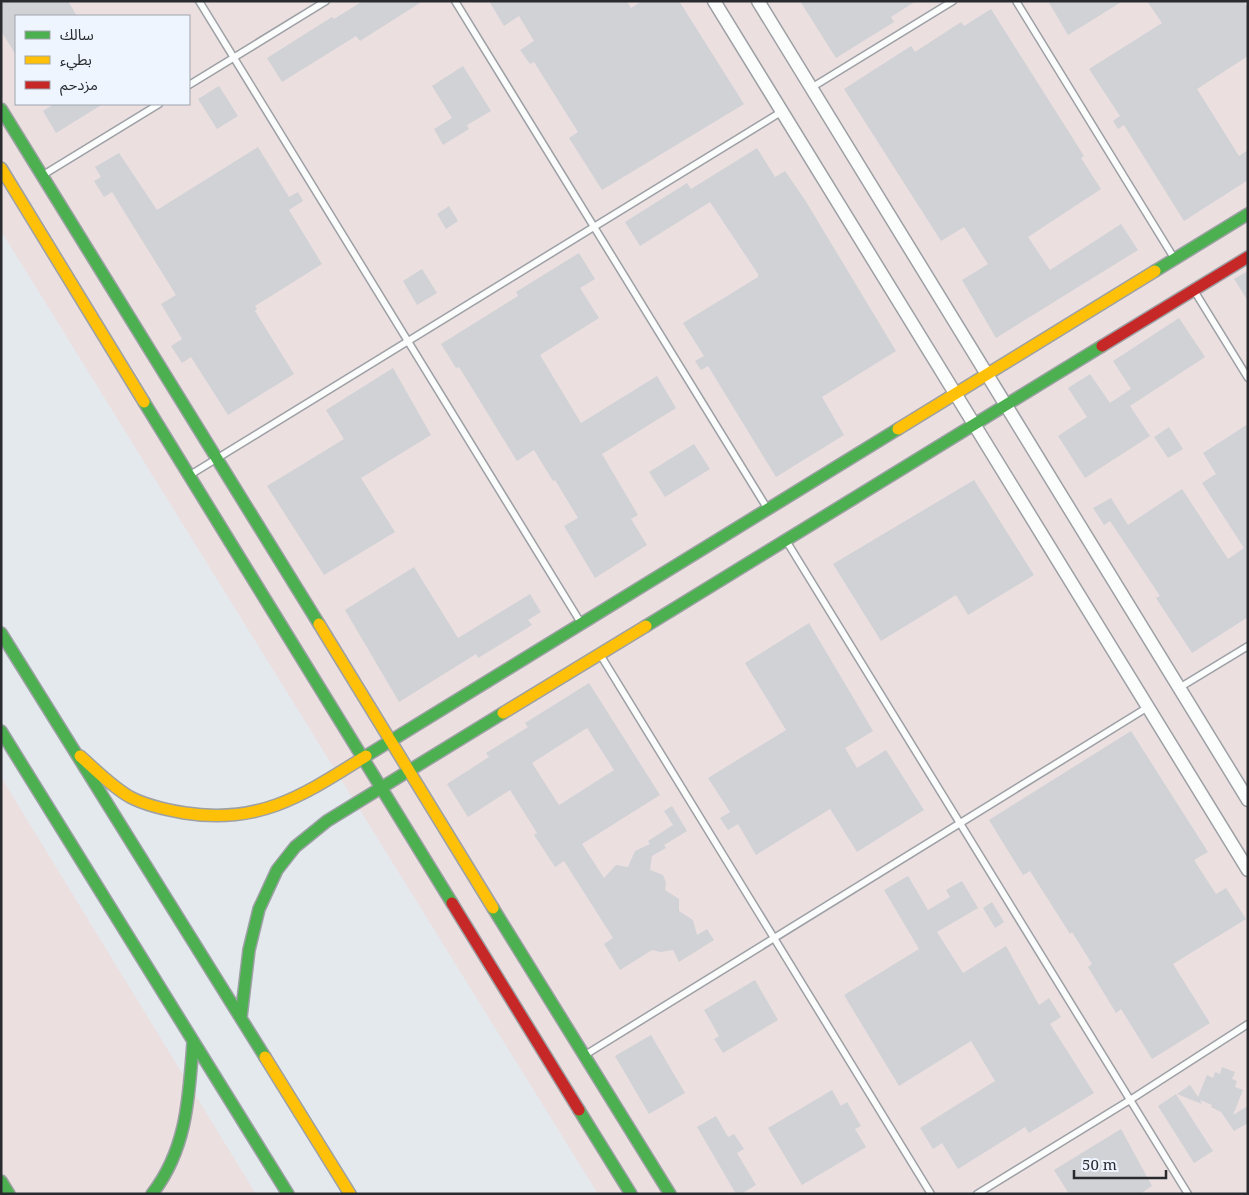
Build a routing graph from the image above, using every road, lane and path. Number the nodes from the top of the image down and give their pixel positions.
1 (199, 1) edge
2 (326, 1) edge
3 (455, 1) edge
4 (714, 1) edge
5 (758, 1) edge
6 (953, 1) edge
7 (1016, 1) edge
8 (234, 58) junction
9 (190, 84) edge
10 (811, 88) junction
11 (157, 105) edge
12 (1, 109) edge
13 (781, 112) junction
14 (1, 168) edge
15 (42, 175) junction
16 (1248, 214) edge
17 (594, 227) junction
18 (1248, 257) edge
19 (1174, 259) junction
20 (1194, 290) junction
21 (408, 341) junction
22 (987, 374) junction
23 (1248, 378) edge
24 (956, 394) junction
25 (1006, 405) junction
26 (974, 425) junction
27 (217, 458) junction
28 (189, 475) junction
29 (767, 510) junction
30 (786, 540) junction
31 (582, 624) junction
32 (1, 633) edge
33 (1248, 646) edge
34 (600, 655) junction
35 (1179, 688) junction
36 (1148, 707) junction
37 (1, 730) edge
38 (391, 741) junction
39 (79, 756) junction
40 (364, 758) junction
41 (410, 772) junction
42 (382, 789) junction
43 (1248, 800) edge
44 (960, 824) junction
45 (1248, 870) edge
46 (774, 938) junction
47 (241, 1017) junction
48 (1248, 1024) edge
49 (193, 1042) junction
50 (585, 1055) junction
51 (1130, 1100) junction
52 (1, 1180) edge
53 (9, 1194) edge
54 (152, 1194) edge
55 (288, 1194) edge
56 (350, 1194) edge
57 (631, 1194) edge
58 (670, 1194) edge
59 (931, 1194) edge
60 (977, 1194) edge
61 (1188, 1194) edge

1 - 8 lane
2 - 8 lane
3 - 17 lane
4 - 13 street
5 - 10 street
6 - 10 lane
7 - 19 lane
8 - 9 lane
8 - 21 lane
10 - 22 street
11 - 15 lane
12 - 15 street
13 - 17 lane
13 - 24 street
14 - 28 street
15 - 27 street
16 - 19 street
17 - 21 lane
17 - 29 lane
18 - 20 street
19 - 22 street
20 - 23 lane
20 - 25 street
21 - 27 lane
21 - 31 lane
22 - 24 street
22 - 25 street
24 - 26 street
24 - 29 street
25 - 26 street
25 - 35 street
26 - 30 street
26 - 36 street
27 - 28 lane
27 - 38 street
28 - 40 street
29 - 31 street
30 - 34 street
30 - 44 lane
31 - 38 street
32 - 39 street
33 - 35 lane
34 - 41 street
34 - 46 lane
35 - 43 street
36 - 44 lane
36 - 45 street
37 - 49 street
38 - 40 street
38 - 41 street
39 - 40 street
39 - 47 street
40 - 42 street
41 - 42 street
41 - 50 street
42 - 47 street
42 - 57 street
44 - 46 lane
44 - 51 lane
46 - 50 lane
46 - 59 lane
47 - 56 street
48 - 51 lane
49 - 54 street
49 - 55 street
50 - 58 street
51 - 60 lane
51 - 61 lane
52 - 53 street

